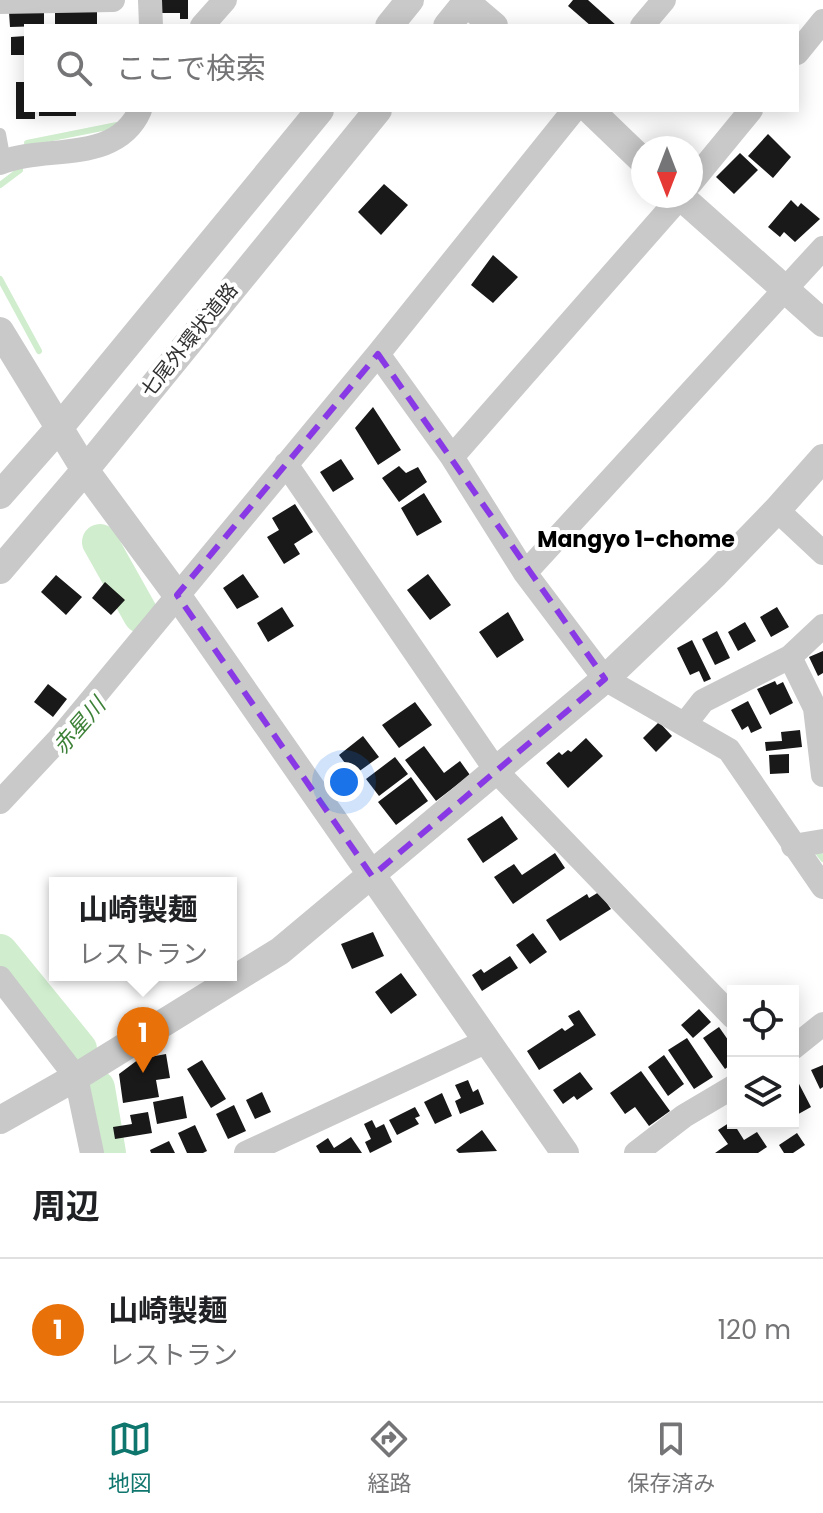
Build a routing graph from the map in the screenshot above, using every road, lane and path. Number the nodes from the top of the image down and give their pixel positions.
1 (113, 0) edge
2 (150, 0) edge
3 (225, 0) edge
4 (410, 0) edge
5 (664, 0) edge
6 (42, 1) edge
7 (467, 1) edge
8 (0, 2) edge
9 (823, 21) edge
10 (151, 24) edge
11 (204, 24) edge
12 (391, 24) edge
13 (449, 24) edge
14 (492, 24) edge
15 (644, 24) edge
16 (799, 51) edge
17 (139, 112) edge
18 (318, 112) edge
19 (376, 112) edge
20 (572, 112) edge
21 (592, 112) edge
22 (749, 112) edge
23 (0, 134) edge
24 (631, 149) edge
25 (2, 162) edge
26 (703, 168) edge
27 (670, 208) edge
28 (694, 208) edge
29 (823, 248) edge
30 (786, 290) junction
31 (823, 323) edge
32 (0, 331) edge
33 (378, 354) junction
34 (59, 428) junction
35 (452, 457) junction
36 (823, 458) edge
37 (286, 464) junction
38 (85, 470) junction
39 (0, 495) edge
40 (777, 510) junction
41 (823, 553) edge
42 (0, 570) edge
43 (525, 573) junction
44 (177, 595) junction
45 (823, 626) edge
46 (790, 657) junction
47 (605, 679) junction
48 (685, 724) junction
49 (497, 772) junction
50 (823, 775) edge
51 (0, 802) edge
52 (823, 841) edge
53 (793, 846) junction
54 (372, 876) junction
55 (823, 887) edge
56 (0, 978) edge
57 (237, 978) edge
58 (231, 981) edge
59 (727, 1011) edge
60 (823, 1024) edge
61 (487, 1041) junction
62 (799, 1043) edge
63 (76, 1077) junction
64 (727, 1091) edge
65 (0, 1120) edge
66 (296, 1143) edge
67 (92, 1153) edge
68 (246, 1153) edge
69 (565, 1153) edge
70 (636, 1153) edge

1 - 6 street
2 - 10 street
3 - 11 street
4 - 12 street
5 - 15 street
6 - 8 street
7 - 13 street
7 - 14 street
9 - 16 street
17 - 25 street
18 - 34 street
19 - 38 street, 七尾外環状道路
20 - 33 street
21 - 24 street
22 - 26 street
23 - 25 lane
27 - 35 street
28 - 30 street
29 - 30 street
30 - 31 street
30 - 43 street
32 - 34 street
33 - 35 street
33 - 37 street
34 - 38 street
34 - 39 street
35 - 43 street
36 - 40 street
37 - 44 street
37 - 49 street
38 - 42 street, 七尾外環状道路
38 - 44 street
40 - 41 street
40 - 47 street
43 - 47 street
44 - 51 street
44 - 54 street
45 - 46 street
46 - 48 street
46 - 50 street
47 - 48 street
47 - 49 street
48 - 53 street
49 - 54 street
49 - 59 street
52 - 53 street
53 - 55 street
54 - 57 street
54 - 61 street
56 - 63 street
58 - 63 street
60 - 62 street
61 - 66 street
61 - 69 street
63 - 65 street
63 - 67 street
64 - 70 street
66 - 68 street

